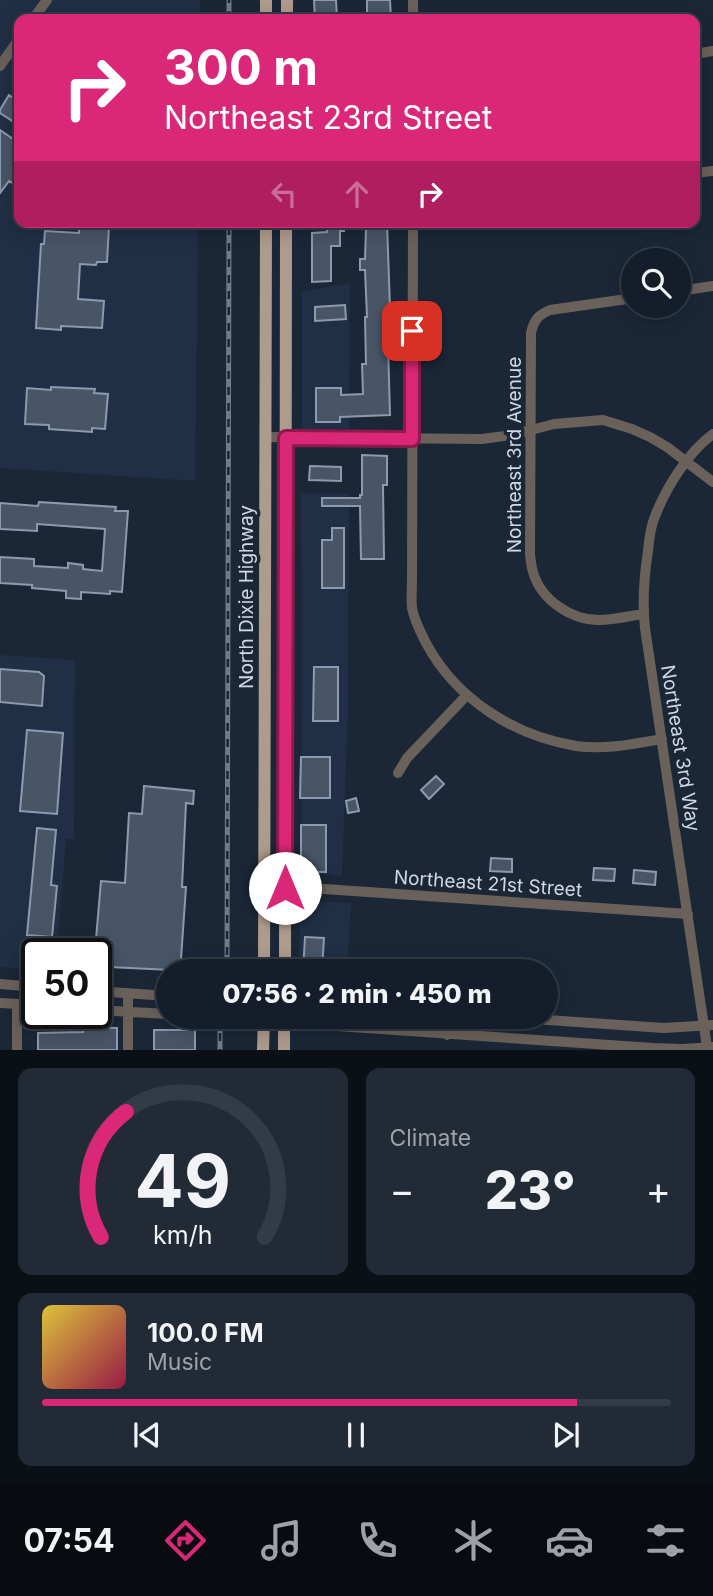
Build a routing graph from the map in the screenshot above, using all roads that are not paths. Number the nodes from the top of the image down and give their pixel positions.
1 (14, 46) edge
2 (0, 66) edge
3 (266, 228) edge
4 (286, 228) edge
5 (412, 228) edge
6 (713, 286) edge
7 (691, 289) edge
8 (621, 300) edge
9 (531, 429) junction
10 (713, 434) edge
11 (265, 437) junction
12 (286, 438) junction
13 (412, 439) junction
14 (686, 462) junction
15 (713, 482) edge
16 (643, 614) junction
17 (467, 695) junction
18 (265, 703) junction
19 (286, 704) junction
20 (662, 739) junction
21 (398, 773) dead end
22 (285, 888) junction
23 (688, 914) junction
24 (264, 959) edge
25 (285, 959) edge
26 (0, 984) edge
27 (21, 986) edge
28 (112, 992) edge
29 (128, 993) junction
30 (156, 995) edge
31 (0, 1003) edge
32 (17, 1004) junction
33 (21, 1004) edge
34 (112, 1011) edge
35 (128, 1012) junction
36 (156, 1013) edge
37 (558, 1021) edge
38 (709, 1026) edge
39 (264, 1029) edge
40 (284, 1029) edge
41 (386, 1029) edge
42 (447, 1029) edge
43 (447, 1035) junction
44 (710, 1047) edge
45 (17, 1050) edge
46 (128, 1050) edge
47 (263, 1050) edge
48 (284, 1050) edge

1 - 2 street
3 - 11 main road, North Dixie Highway
4 - 12 main road, North Dixie Highway
5 - 13 street
6 - 7 street
8 - 9 street, Northeast 3rd Avenue
9 - 13 street
9 - 14 street
9 - 16 street, Northeast 3rd Avenue
10 - 14 street, Northeast 3rd Way
11 - 12 street
11 - 18 main road, North Dixie Highway
12 - 13 street
12 - 19 main road, North Dixie Highway
13 - 17 street
14 - 15 street
14 - 16 street, Northeast 3rd Way
16 - 20 street, Northeast 3rd Way
17 - 20 street
17 - 21 street
18 - 19 main road
18 - 24 main road, North Dixie Highway
19 - 22 main road, North Dixie Highway
20 - 23 street, Northeast 3rd Way
22 - 23 street, Northeast 21st Street
22 - 25 main road, North Dixie Highway
23 - 38 street, Northeast 3rd Way
26 - 27 street
28 - 29 street
29 - 30 street
29 - 35 street
31 - 32 street
32 - 33 street
32 - 45 street
34 - 35 street
35 - 36 street
35 - 46 street
37 - 38 street
38 - 44 street, Northeast 3rd Way
39 - 47 main road
40 - 48 main road
41 - 43 street
42 - 43 street
43 - 44 street

